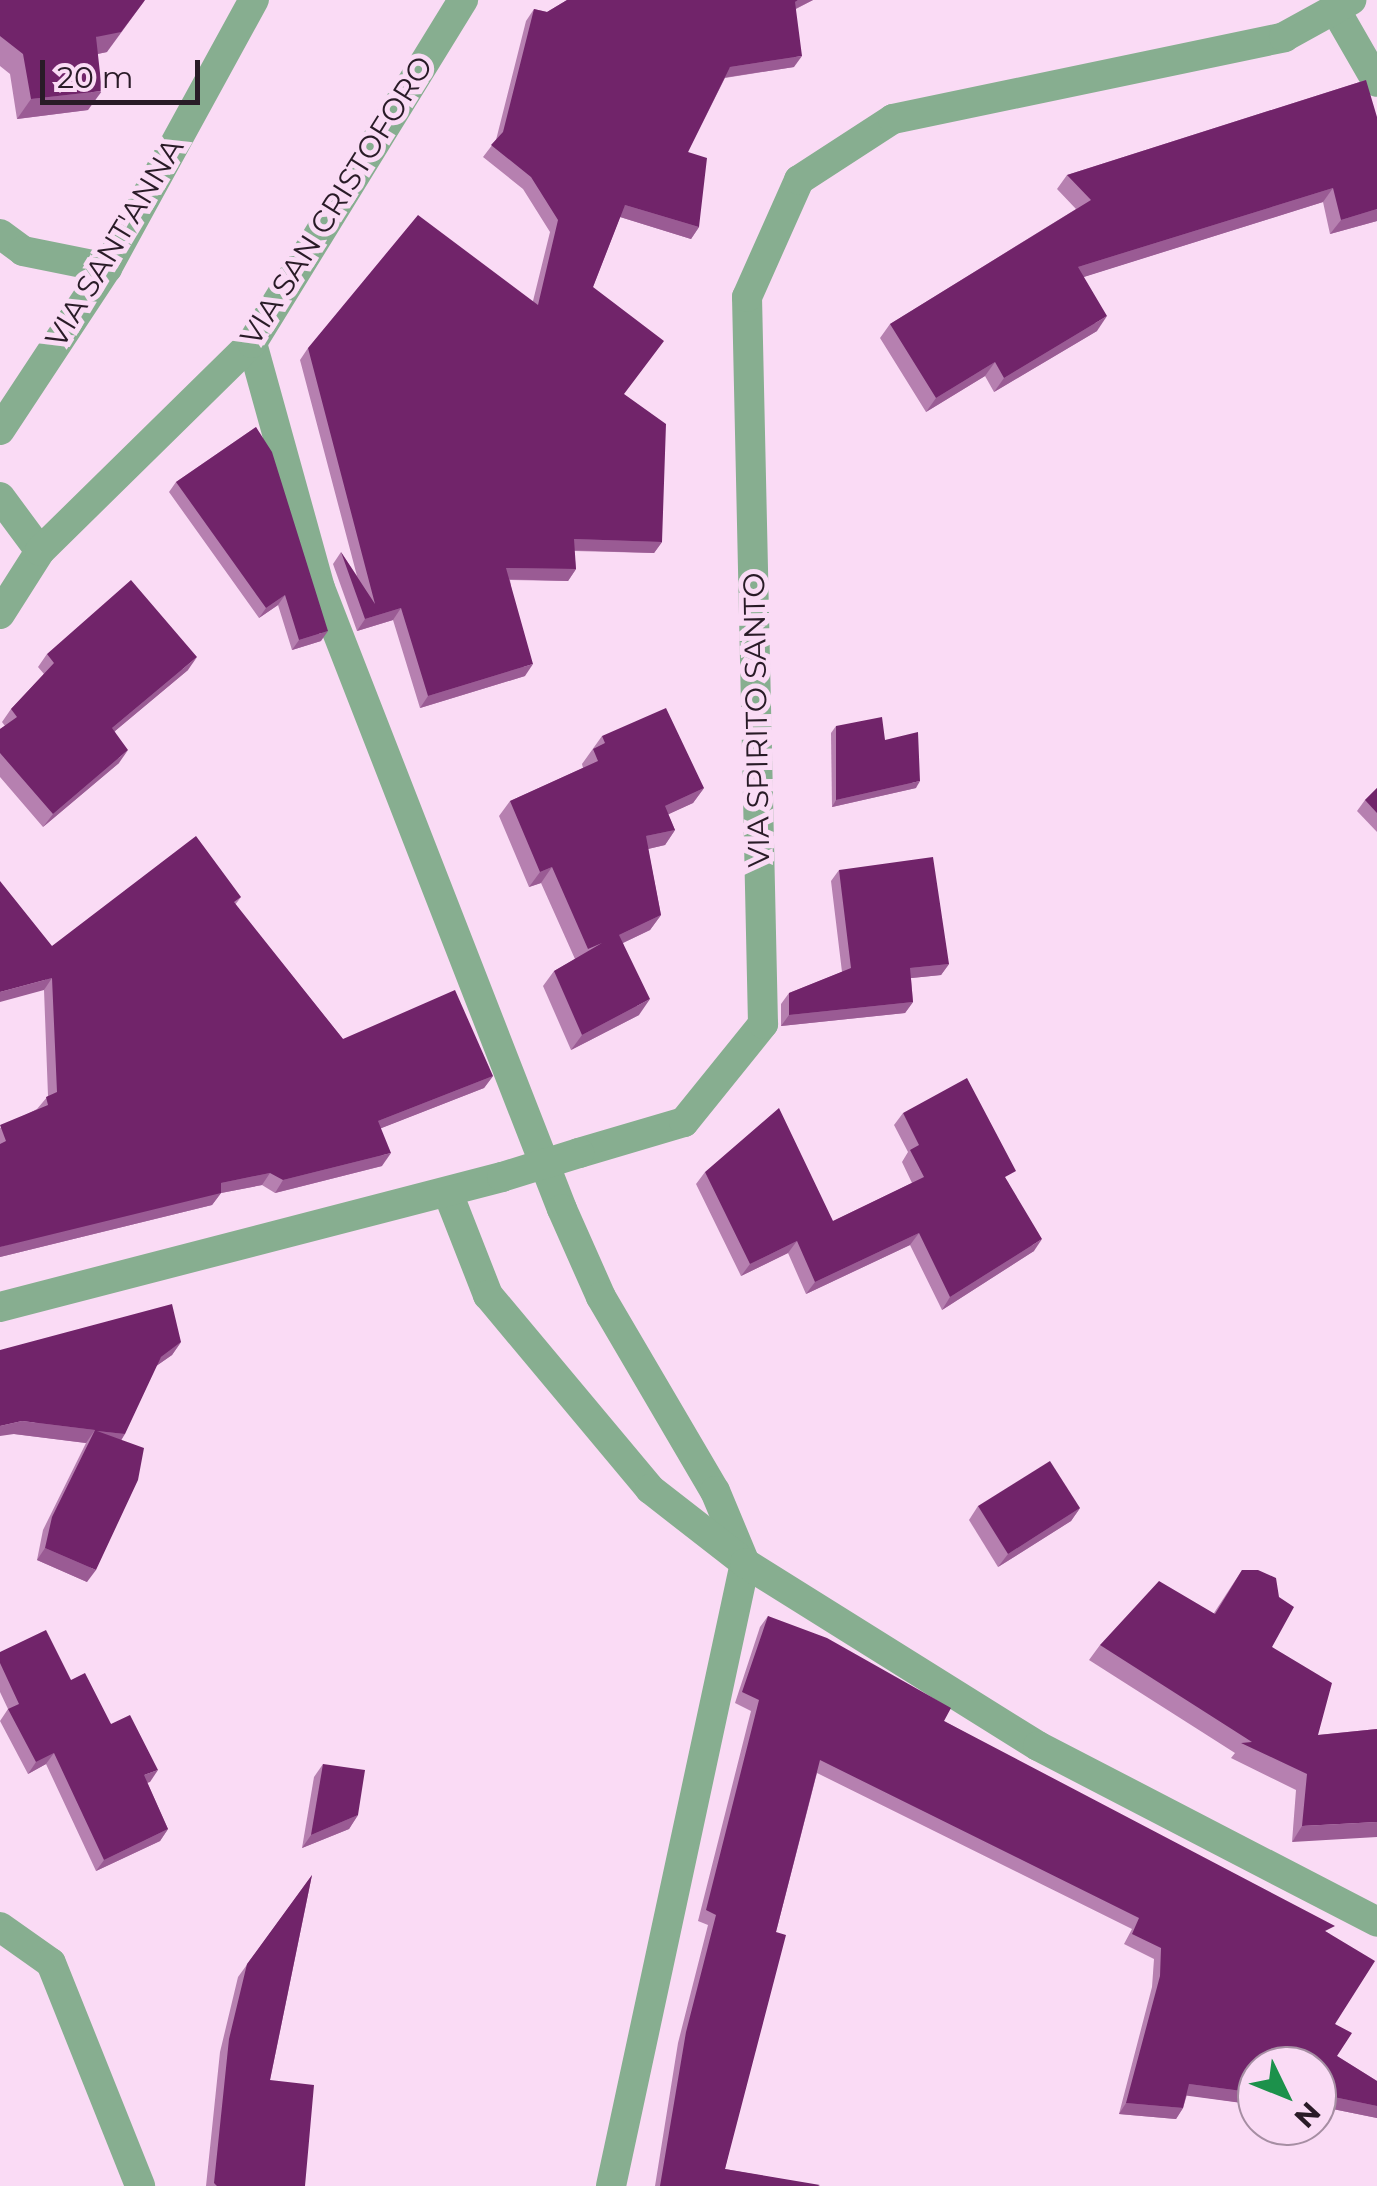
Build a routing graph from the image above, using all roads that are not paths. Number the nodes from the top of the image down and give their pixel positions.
1 (254, 0) edge
2 (463, 0) edge
3 (1343, 5) edge
4 (1377, 82) edge
5 (0, 234) edge
6 (107, 268) junction
7 (252, 343) junction
8 (0, 430) edge
9 (0, 496) edge
10 (40, 552) junction
11 (0, 614) edge
12 (448, 1192) junction
13 (0, 1306) edge
14 (745, 1563) junction
15 (1377, 1922) edge
16 (0, 1927) edge
17 (140, 2186) edge
18 (611, 2186) edge

1 - 6 street, VIA SANT'ANNA
2 - 7 street, VIA SAN CRISTOFORO
3 - 4 street
3 - 12 street, VIA SPIRITO SANTO, bridge
5 - 6 street
6 - 8 street, VIA SANT'ANNA
7 - 10 street, VIA SAN CRISTOFORO
7 - 14 street
9 - 10 street
10 - 11 street, VIA SAN CRISTOFORO
12 - 13 street, VIA SPIRITO SANTO
12 - 14 street
14 - 15 street
14 - 18 street
16 - 17 street

